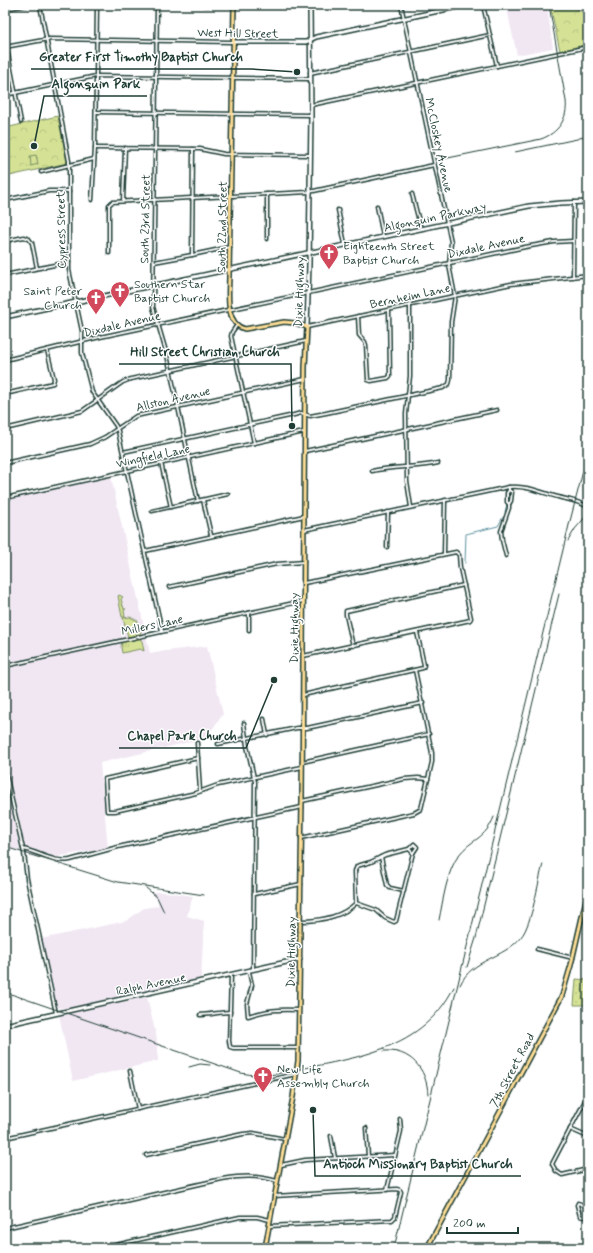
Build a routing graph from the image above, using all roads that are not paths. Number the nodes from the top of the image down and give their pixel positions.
1 (27, 5) edge
2 (40, 5) edge
3 (97, 5) edge
4 (157, 5) edge
5 (204, 5) edge
6 (234, 5) edge
7 (310, 5) edge
8 (401, 5) edge
9 (467, 5) edge
10 (484, 5) edge
11 (5, 9) edge
12 (404, 18) junction
13 (490, 35) junction
14 (5, 38) edge
15 (46, 39) junction
16 (97, 40) junction
17 (157, 40) junction
18 (310, 40) junction
19 (233, 42) junction
20 (6, 47) edge
21 (588, 48) edge
22 (410, 52) junction
23 (497, 67) junction
24 (310, 73) junction
25 (96, 76) junction
26 (156, 77) junction
27 (233, 78) junction
28 (310, 79) junction
29 (417, 83) junction
30 (55, 85) junction
31 (16, 93) junction
32 (5, 95) edge
33 (310, 105) junction
34 (96, 112) junction
35 (156, 113) junction
36 (232, 114) junction
37 (311, 115) junction
38 (21, 122) dead end
39 (95, 148) junction
40 (125, 148) junction
41 (155, 149) junction
42 (193, 149) junction
43 (232, 154) junction
44 (310, 155) junction
45 (94, 159) junction
46 (70, 164) junction
47 (434, 165) junction
48 (41, 172) dead end
49 (69, 191) junction
50 (310, 192) junction
51 (267, 194) junction
52 (412, 194) dead end
53 (231, 196) junction
54 (192, 198) junction
55 (5, 200) edge
56 (92, 200) dead end
57 (154, 200) junction
58 (123, 201) junction
59 (574, 202) junction
60 (588, 202) edge
61 (376, 206) dead end
62 (338, 210) dead end
63 (447, 224) junction
64 (421, 229) junction
65 (383, 237) junction
66 (267, 238) dead end
67 (5, 241) edge
68 (573, 241) junction
69 (346, 245) junction
70 (231, 247) junction
71 (109, 253) dead end
72 (309, 253) junction
73 (192, 255) junction
74 (69, 262) junction
75 (154, 262) junction
76 (449, 263) junction
77 (37, 268) junction
78 (230, 270) junction
79 (5, 275) edge
80 (588, 275) edge
81 (573, 277) junction
82 (153, 286) junction
83 (308, 294) junction
84 (455, 296) junction
85 (76, 302) junction
86 (410, 305) junction
87 (230, 310) junction
88 (389, 310) junction
89 (358, 316) junction
90 (5, 317) edge
91 (158, 325) junction
92 (237, 325) junction
93 (307, 327) junction
94 (306, 341) junction
95 (82, 342) junction
96 (47, 350) junction
97 (236, 357) junction
98 (5, 360) edge
99 (170, 371) junction
100 (305, 379) junction
101 (243, 392) junction
102 (5, 394) edge
103 (408, 395) junction
104 (98, 401) junction
105 (178, 407) junction
106 (497, 410) dead end
107 (304, 415) junction
108 (250, 424) junction
109 (117, 428) junction
110 (5, 429) edge
111 (407, 429) junction
112 (304, 432) junction
113 (185, 439) junction
114 (254, 443) junction
115 (304, 451) junction
116 (123, 452) junction
117 (189, 457) junction
118 (5, 463) edge
119 (161, 463) junction
120 (438, 463) dead end
121 (406, 467) junction
122 (127, 471) junction
123 (372, 471) dead end
124 (509, 487) junction
125 (510, 490) junction
126 (228, 494) dead end
127 (5, 498) edge
128 (203, 500) junction
129 (445, 500) junction
130 (198, 501) junction
131 (509, 504) junction
132 (171, 507) junction
133 (411, 507) junction
134 (588, 507) edge
135 (152, 511) dead end
136 (388, 512) junction
137 (304, 516) junction
138 (304, 530) junction
139 (212, 536) junction
140 (387, 547) dead end
141 (145, 551) junction
142 (444, 554) junction
143 (506, 556) dead end
144 (304, 562) junction
145 (304, 583) junction
146 (464, 585) junction
147 (169, 587) dead end
148 (303, 601) junction
149 (249, 613) junction
150 (248, 630) dead end
151 (162, 632) junction
152 (417, 632) junction
153 (353, 646) junction
154 (303, 656) junction
155 (5, 666) edge
156 (415, 670) junction
157 (302, 695) junction
158 (423, 703) junction
159 (264, 719) dead end
160 (244, 723) dead end
161 (302, 728) junction
162 (429, 734) junction
163 (267, 735) junction
164 (247, 739) junction
165 (197, 743) dead end
166 (218, 744) dead end
167 (198, 758) junction
168 (302, 762) junction
169 (302, 768) junction
170 (5, 770) edge
171 (255, 778) junction
172 (428, 779) junction
173 (200, 791) junction
174 (302, 801) junction
175 (302, 807) junction
176 (255, 818) junction
177 (301, 838) junction
178 (23, 849) junction
179 (409, 849) junction
180 (413, 853) junction
181 (381, 857) junction
182 (301, 884) junction
183 (404, 891) junction
184 (588, 891) edge
185 (254, 894) junction
186 (356, 903) junction
187 (300, 921) junction
188 (537, 949) dead end
189 (573, 958) junction
190 (300, 959) junction
191 (253, 970) junction
192 (249, 972) junction
193 (231, 975) junction
194 (298, 1010) junction
195 (230, 1012) junction
196 (56, 1013) junction
197 (200, 1015) dead end
198 (5, 1025) edge
199 (298, 1048) junction
200 (130, 1071) dead end
201 (297, 1074) junction
202 (588, 1095) edge
203 (138, 1109) junction
204 (400, 1119) dead end
205 (366, 1128) dead end
206 (570, 1128) junction
207 (331, 1136) dead end
208 (588, 1137) edge
209 (5, 1138) edge
210 (285, 1139) junction
211 (146, 1155) dead end
212 (395, 1155) junction
213 (368, 1156) junction
214 (335, 1158) junction
215 (280, 1165) junction
216 (588, 1169) edge
217 (277, 1181) junction
218 (387, 1190) junction
219 (274, 1196) junction
220 (588, 1208) edge
221 (583, 1209) junction
222 (270, 1220) junction
223 (268, 1226) junction
224 (5, 1228) edge
225 (102, 1248) edge
226 (265, 1248) edge
227 (427, 1248) edge

1 - 11 street
2 - 15 street, Cypress Street
3 - 16 street
4 - 17 street, South 23rd Street
5 - 6 street
6 - 7 street
6 - 19 main road, South 22nd Street
7 - 18 street, Dixie Highway
8 - 12 street, McCloskey Avenue
9 - 12 street, West Hill Street
10 - 13 street
12 - 18 street, West Hill Street
12 - 22 street, McCloskey Avenue
13 - 22 street
13 - 23 street
14 - 20 street
15 - 16 street, West Hill Street
15 - 20 street, West Hill Street
15 - 30 street, Cypress Street
16 - 17 street, West Hill Street
16 - 25 street
17 - 19 street, West Hill Street
17 - 26 street, South 23rd Street
18 - 19 street, West Hill Street
18 - 24 street, Dixie Highway
19 - 27 main road, South 22nd Street
20 - 31 street
21 - 23 street
22 - 24 street
22 - 29 street, McCloskey Avenue
23 - 29 street
24 - 28 street, Dixie Highway
25 - 26 street
25 - 30 street
25 - 34 street
26 - 27 street
26 - 35 street, South 23rd Street
27 - 28 street
27 - 36 main road, South 22nd Street
28 - 33 street, Dixie Highway
29 - 33 street
29 - 47 street, McCloskey Avenue
30 - 31 street
30 - 46 street, Cypress Street
31 - 32 street
31 - 38 street
33 - 37 street, Dixie Highway
34 - 35 street
34 - 39 street
35 - 36 street
35 - 41 street, South 23rd Street
36 - 37 street
36 - 43 main road, South 22nd Street
37 - 44 street, Dixie Highway
39 - 40 street
39 - 45 street
40 - 41 street
40 - 58 street
41 - 42 street
41 - 57 street, South 23rd Street
42 - 43 street
42 - 54 street
43 - 44 street
43 - 53 main road, South 22nd Street
44 - 50 street, Dixie Highway
45 - 46 street
45 - 56 street
46 - 48 street
46 - 49 street, Cypress Street
47 - 50 street
47 - 63 street, McCloskey Avenue
49 - 55 street
49 - 74 street, Cypress Street
50 - 51 street
50 - 72 street, Dixie Highway
51 - 53 street
51 - 66 street
52 - 64 street
53 - 54 street
53 - 70 main road, South 22nd Street
54 - 57 street
54 - 73 street
57 - 58 street
57 - 75 street, South 23rd Street
58 - 71 street
59 - 60 street, Algonquin Parkway
59 - 63 street, Algonquin Parkway
59 - 68 street
61 - 65 street
62 - 69 street
63 - 64 street, Algonquin Parkway
63 - 76 street, McCloskey Avenue
64 - 65 street, Algonquin Parkway
65 - 69 street, Algonquin Parkway
67 - 77 street
68 - 76 street, Dixdale Avenue
68 - 81 street
69 - 72 street, Algonquin Parkway
70 - 73 street
70 - 78 main road, South 22nd Street
72 - 78 street, Algonquin Parkway
72 - 83 street, Dixie Highway
73 - 75 street
74 - 77 street
74 - 85 street, Cypress Street
75 - 82 street, South 23rd Street
76 - 83 street, Dixdale Avenue
76 - 84 street, McCloskey Avenue
77 - 79 street
78 - 82 street, Algonquin Parkway
78 - 87 main road, South 22nd Street
80 - 81 street, Bernheim Lane
81 - 84 street, Bernheim Lane
82 - 85 street, Algonquin Parkway
82 - 91 street, South 23rd Street
83 - 87 street, Dixdale Avenue
83 - 93 street, Dixie Highway
84 - 86 street, Bernheim Lane
84 - 103 street, McCloskey Avenue
85 - 90 street, Algonquin Parkway
85 - 95 street, Cypress Street
86 - 88 street, Bernheim Lane
86 - 103 street
87 - 91 street, Dixdale Avenue
87 - 92 main road, South 22nd Street
88 - 89 street, Bernheim Lane
88 - 89 street
89 - 93 street, Bernheim Lane
91 - 95 street, Dixdale Avenue
91 - 99 street, South 23rd Street
92 - 93 main road, Bernheim Lane
92 - 97 street
93 - 94 main road, Dixie Highway
94 - 97 street
94 - 100 main road, Dixie Highway
95 - 96 street, Dixdale Avenue
95 - 104 street, Cypress Street
96 - 98 street, Dixdale Avenue
96 - 102 street
97 - 99 street
97 - 101 street
99 - 104 street
99 - 105 street, South 23rd Street
100 - 101 street, Allston Avenue
100 - 107 main road, Dixie Highway
101 - 105 street, Allston Avenue
101 - 108 street
103 - 107 street
103 - 111 street
104 - 109 street, Cypress Street
104 - 110 street
105 - 109 street, Allston Avenue
105 - 113 street, South 23rd Street
106 - 111 street
107 - 108 street
107 - 112 main road, Dixie Highway
108 - 113 street
108 - 114 street
109 - 116 street, Cypress Street
109 - 118 street, Allston Avenue
111 - 115 street
111 - 121 street
112 - 114 street, Wingfield Lane
112 - 115 main road, Dixie Highway
113 - 116 street
113 - 117 street, South 23rd Street
114 - 117 street, Wingfield Lane
115 - 137 main road, Dixie Highway
116 - 122 street, Cypress Street
117 - 119 street, Wingfield Lane
117 - 130 street, South 23rd Street
119 - 122 street, Wingfield Lane
119 - 132 street
120 - 121 street
121 - 123 street
121 - 133 street
122 - 127 street, Wingfield Lane
122 - 141 street, Cypress Street
124 - 125 street
124 - 129 street
124 - 134 street
125 - 131 street
125 - 131 street
126 - 128 street
128 - 130 street
128 - 139 street
129 - 133 street
129 - 142 street
130 - 132 street
131 - 143 street
132 - 135 street
133 - 136 street
136 - 138 street
136 - 140 street
137 - 138 main road, Dixie Highway
137 - 139 street
138 - 144 main road, Dixie Highway
139 - 141 street
141 - 151 street, Cypress Street
142 - 145 street
142 - 146 street
144 - 145 main road, Dixie Highway
144 - 147 street
145 - 148 main road, Dixie Highway
146 - 152 street
146 - 153 street
148 - 149 street, Millers Lane
148 - 154 main road, Dixie Highway
149 - 150 street
149 - 151 street, Millers Lane
151 - 155 street, Millers Lane
152 - 153 street
152 - 156 street
153 - 154 street
154 - 157 main road, Dixie Highway
156 - 157 street
156 - 158 street
157 - 161 main road, Dixie Highway
158 - 161 street
158 - 162 street
159 - 163 street
160 - 164 street
161 - 163 street
161 - 168 main road, Dixie Highway
162 - 168 street
162 - 172 street
163 - 164 street
164 - 166 street
164 - 171 street
165 - 167 street
167 - 173 street
167 - 173 street
168 - 169 main road, Dixie Highway
169 - 171 street
169 - 174 main road, Dixie Highway
170 - 178 street
171 - 173 street
171 - 176 street
172 - 174 street
172 - 177 street
174 - 175 main road, Dixie Highway
175 - 176 street
175 - 177 main road, Dixie Highway
176 - 178 street
176 - 185 street
177 - 182 main road, Dixie Highway
178 - 196 street
179 - 180 street
179 - 180 street
179 - 181 street
180 - 183 street
181 - 183 street
181 - 186 street
182 - 185 street
182 - 187 main road, Dixie Highway
183 - 186 street
184 - 189 main road, 7th Street Road
185 - 191 street
186 - 187 street
187 - 190 main road, Dixie Highway
188 - 189 street
189 - 227 main road, 7th Street Road
190 - 191 street, Ralph Avenue
190 - 194 main road, Dixie Highway
191 - 192 street, Ralph Avenue
192 - 193 street, Ralph Avenue
192 - 194 street
193 - 195 street
193 - 196 street, Ralph Avenue
194 - 199 main road, Dixie Highway
195 - 197 street
195 - 199 street
196 - 198 street, Ralph Avenue
199 - 201 main road, Dixie Highway
200 - 203 street
201 - 203 street
201 - 210 main road, Dixie Highway
202 - 206 street
203 - 209 street
204 - 212 street
205 - 213 street
206 - 208 street
206 - 216 street
207 - 214 street
210 - 211 street
210 - 215 main road, Dixie Highway
212 - 213 street
212 - 218 street
213 - 214 street
214 - 215 street
215 - 217 main road, Dixie Highway
217 - 219 main road, Dixie Highway
217 - 224 street
218 - 219 street
218 - 223 street
219 - 222 main road, Dixie Highway
220 - 221 street
221 - 221 street
222 - 223 main road, Dixie Highway
222 - 225 street
223 - 226 main road, Dixie Highway

